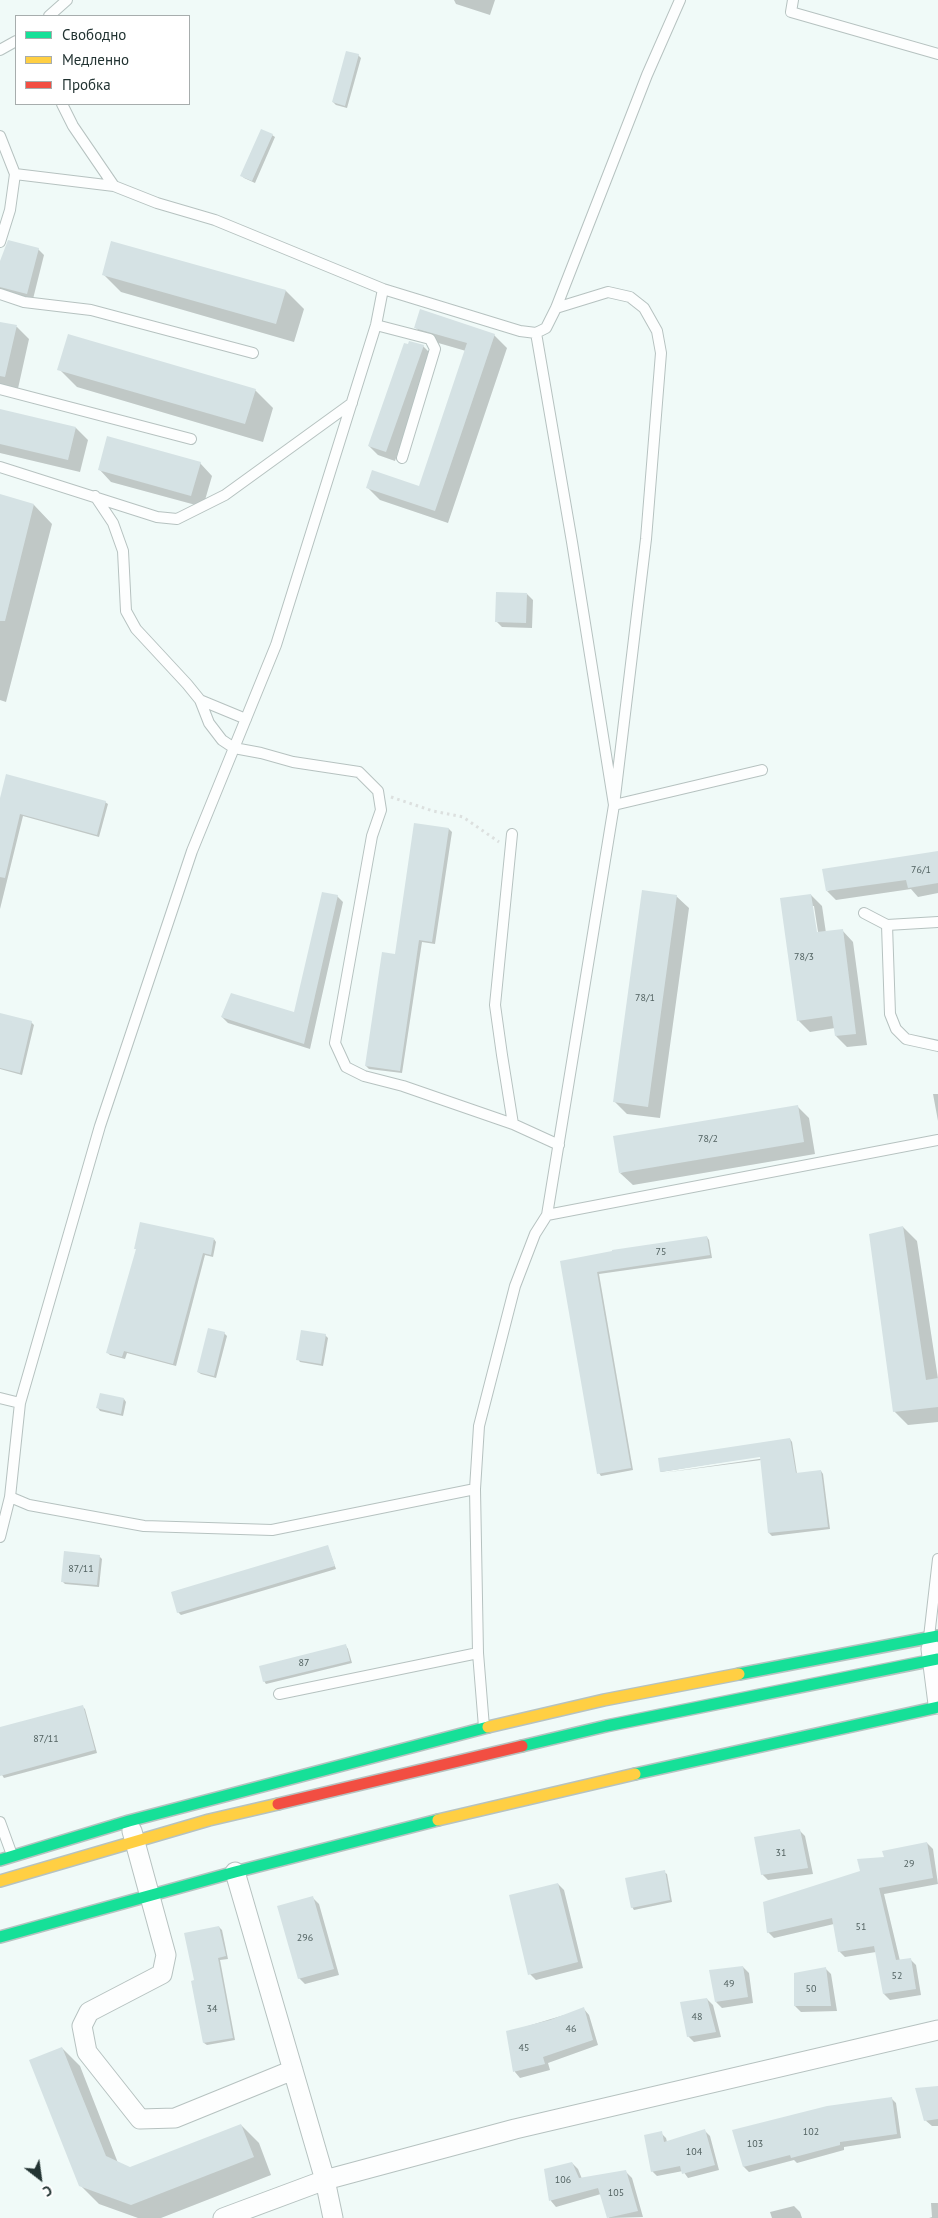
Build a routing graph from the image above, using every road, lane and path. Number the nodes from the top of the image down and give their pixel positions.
1 (67, 0) edge
2 (680, 0) edge
3 (793, 0) edge
4 (50, 15) edge
5 (15, 42) edge
6 (0, 50) edge
7 (938, 54) edge
8 (62, 105) edge
9 (0, 136) edge
10 (16, 174) junction
11 (114, 186) junction
12 (0, 242) edge
13 (384, 289) junction
14 (0, 294) edge
15 (556, 308) junction
16 (376, 325) junction
17 (536, 332) junction
18 (253, 353) dead end
19 (0, 390) edge
20 (352, 403) junction
21 (190, 439) dead end
22 (402, 458) dead end
23 (0, 467) edge
24 (95, 496) junction
25 (200, 700) junction
26 (246, 719) junction
27 (234, 748) junction
28 (762, 770) dead end
29 (378, 791) junction
30 (614, 805) junction
31 (512, 834) dead end
32 (510, 850) junction
33 (864, 913) dead end
34 (938, 922) edge
35 (887, 925) junction
36 (938, 1046) edge
37 (512, 1124) junction
38 (938, 1140) edge
39 (558, 1145) junction
40 (548, 1215) junction
41 (0, 1398) edge
42 (20, 1402) junction
43 (475, 1489) junction
44 (10, 1497) junction
45 (0, 1537) edge
46 (938, 1559) edge
47 (933, 1637) edge
48 (478, 1653) junction
49 (935, 1660) edge
50 (279, 1694) dead end
51 (938, 1705) edge
52 (487, 1741) junction
53 (129, 1821) junction
54 (0, 1822) edge
55 (135, 1841) junction
56 (12, 1856) junction
57 (0, 1860) edge
58 (235, 1872) junction
59 (0, 1881) edge
60 (151, 1896) junction
61 (0, 1937) edge
62 (938, 2030) edge
63 (292, 2070) junction
64 (325, 2180) junction
65 (223, 2218) edge
66 (333, 2218) edge

1 - 4 lane
2 - 15 lane
3 - 7 lane
5 - 6 lane
8 - 11 lane
9 - 10 lane
10 - 11 lane
10 - 12 lane
11 - 13 lane
13 - 16 lane
13 - 17 lane
14 - 18 lane
15 - 17 lane
15 - 30 lane
16 - 20 lane
16 - 22 lane
17 - 30 lane
19 - 21 lane
20 - 24 lane
20 - 26 lane
23 - 24 lane
24 - 25 lane
25 - 26 lane
25 - 27 lane
26 - 27 lane
27 - 29 lane
27 - 42 lane
28 - 30 lane
29 - 32 path
29 - 37 lane
30 - 39 lane
31 - 32 lane
32 - 37 lane
33 - 35 lane
34 - 35 lane
35 - 36 lane
37 - 39 lane
38 - 40 lane
39 - 40 lane
40 - 43 lane
41 - 42 lane
42 - 44 lane
43 - 44 lane
43 - 48 lane
44 - 45 lane
46 - 47 lane
47 - 49 street
47 - 52 main road
48 - 50 lane
48 - 52 lane
49 - 51 street
49 - 52 main road
51 - 58 main road
52 - 53 main road
52 - 55 main road
53 - 55 street
53 - 56 main road
54 - 56 lane
55 - 59 main road
55 - 60 street
56 - 57 main road
58 - 60 main road
58 - 63 street
60 - 61 main road
60 - 63 street
62 - 64 street
63 - 64 street
64 - 65 street
64 - 66 street

